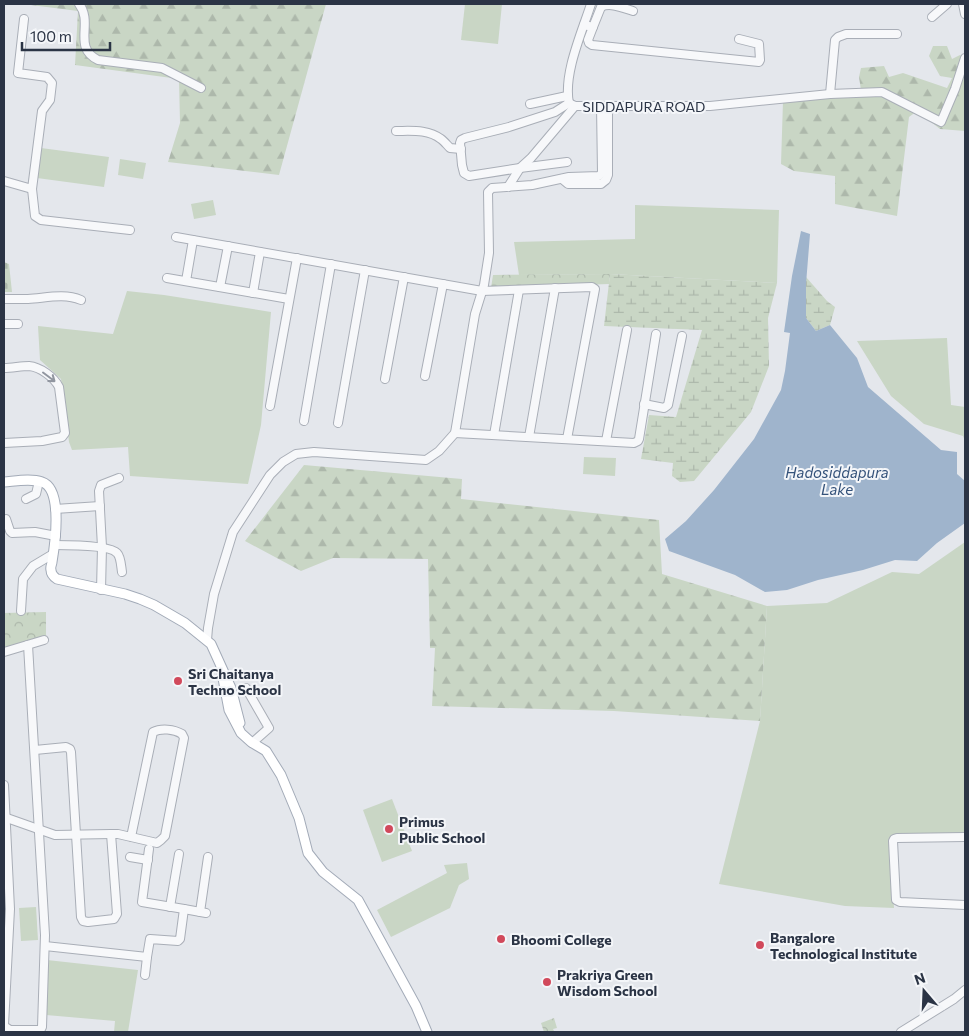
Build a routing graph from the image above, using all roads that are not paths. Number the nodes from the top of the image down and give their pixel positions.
1 (79, 4) edge
2 (592, 4) edge
3 (947, 4) edge
4 (963, 4) edge
5 (632, 11) dead end
6 (965, 14) edge
7 (932, 17) dead end
8 (24, 18) dead end
9 (584, 25) junction
10 (593, 27) junction
11 (897, 34) dead end
12 (739, 39) dead end
13 (965, 58) edge
14 (201, 88) dead end
15 (830, 94) junction
16 (570, 102) junction
17 (530, 104) dead end
18 (605, 106) junction
19 (396, 131) dead end
20 (461, 150) junction
21 (567, 162) dead end
22 (520, 168) junction
23 (4, 181) edge
24 (508, 187) junction
25 (32, 189) junction
26 (130, 230) dead end
27 (176, 237) dead end
28 (194, 240) junction
29 (228, 246) junction
30 (260, 252) junction
31 (297, 258) junction
32 (331, 264) junction
33 (364, 270) junction
34 (404, 277) junction
35 (167, 278) dead end
36 (186, 281) junction
37 (443, 284) junction
38 (220, 287) junction
39 (555, 288) junction
40 (519, 290) junction
41 (482, 291) junction
42 (253, 293) junction
43 (4, 299) edge
44 (289, 299) junction
45 (81, 300) dead end
46 (4, 324) edge
47 (18, 324) dead end
48 (627, 330) dead end
49 (656, 334) dead end
50 (682, 336) dead end
51 (4, 368) edge
52 (426, 376) dead end
53 (385, 378) dead end
54 (644, 404) junction
55 (270, 406) dead end
56 (304, 421) dead end
57 (338, 423) dead end
58 (455, 433) junction
59 (494, 435) junction
60 (529, 437) junction
61 (568, 439) junction
62 (606, 441) junction
63 (4, 443) edge
64 (119, 478) dead end
65 (39, 481) junction
66 (4, 482) edge
67 (26, 499) dead end
68 (100, 506) junction
69 (55, 509) junction
70 (6, 519) dead end
71 (54, 545) junction
72 (102, 547) junction
73 (122, 572) dead end
74 (101, 590) junction
75 (22, 610) dead end
76 (44, 640) dead end
77 (207, 640) junction
78 (28, 644) junction
79 (4, 652) edge
80 (246, 688) dead end
81 (252, 743) junction
82 (35, 750) junction
83 (4, 785) edge
84 (5, 817) edge
85 (40, 830) junction
86 (76, 834) junction
87 (110, 834) junction
88 (132, 837) junction
89 (965, 837) edge
90 (149, 849) dead end
91 (179, 854) dead end
92 (130, 857) dead end
93 (208, 857) dead end
94 (148, 860) junction
95 (965, 905) edge
96 (170, 907) junction
97 (184, 909) junction
98 (45, 946) junction
99 (147, 957) junction
100 (145, 975) dead end
101 (965, 990) edge
102 (4, 1025) edge
103 (22, 1031) edge
104 (427, 1032) edge
105 (901, 1032) edge

1 - 14 street
2 - 9 street, SIDDAPURA ROAD
3 - 7 street
4 - 6 street
5 - 10 street
8 - 25 street
9 - 10 street
9 - 16 street, SIDDAPURA ROAD
10 - 12 street
11 - 15 street
13 - 15 street, SIDDAPURA ROAD
15 - 18 street, SIDDAPURA ROAD
16 - 17 street
16 - 18 street, SIDDAPURA ROAD
16 - 20 street
16 - 22 street
18 - 24 street
19 - 20 street
20 - 22 street
21 - 22 street
22 - 24 street
23 - 25 street
24 - 41 street
25 - 26 street
27 - 28 street
28 - 29 street
28 - 36 street
29 - 30 street
29 - 38 street
30 - 31 street
30 - 42 street
31 - 32 street
31 - 44 street
32 - 33 street
32 - 56 street
33 - 34 street
33 - 57 street
34 - 37 street
34 - 53 street
35 - 36 street
36 - 38 street
37 - 41 street
37 - 52 street
38 - 42 street
39 - 40 street
39 - 60 street
39 - 61 street
40 - 41 street
40 - 59 street
41 - 58 street
42 - 44 street
43 - 45 street
44 - 55 street
46 - 47 street
48 - 62 street
49 - 54 street
50 - 54 street
51 -> 63 street
54 - 62 street
58 - 59 street
58 - 77 street
59 - 60 street
60 - 61 street
61 - 62 street
64 - 68 street
65 - 66 main road
65 - 67 street
65 - 69 main road
68 - 69 street
68 - 72 street
69 - 71 main road
70 - 71 street
71 - 72 street
71 - 74 main road
71 - 75 street
72 - 73 street
72 - 74 street
74 - 77 main road
76 - 78 street
77 - 81 main road
78 - 79 street
78 - 82 street
80 - 81 street
81 - 104 main road
82 - 85 street
82 - 86 street
83 - 84 street
84 - 85 street
84 - 102 street
85 - 86 street
85 - 98 street
86 - 87 street
86 - 87 street
87 - 88 street
88 - 88 street
89 - 95 street
90 - 94 street
91 - 96 street
92 - 94 street
93 - 97 street
94 - 96 street
96 - 97 street
97 - 99 street
98 - 99 street
98 - 103 street
99 - 100 street
101 - 105 street
102 - 103 street

